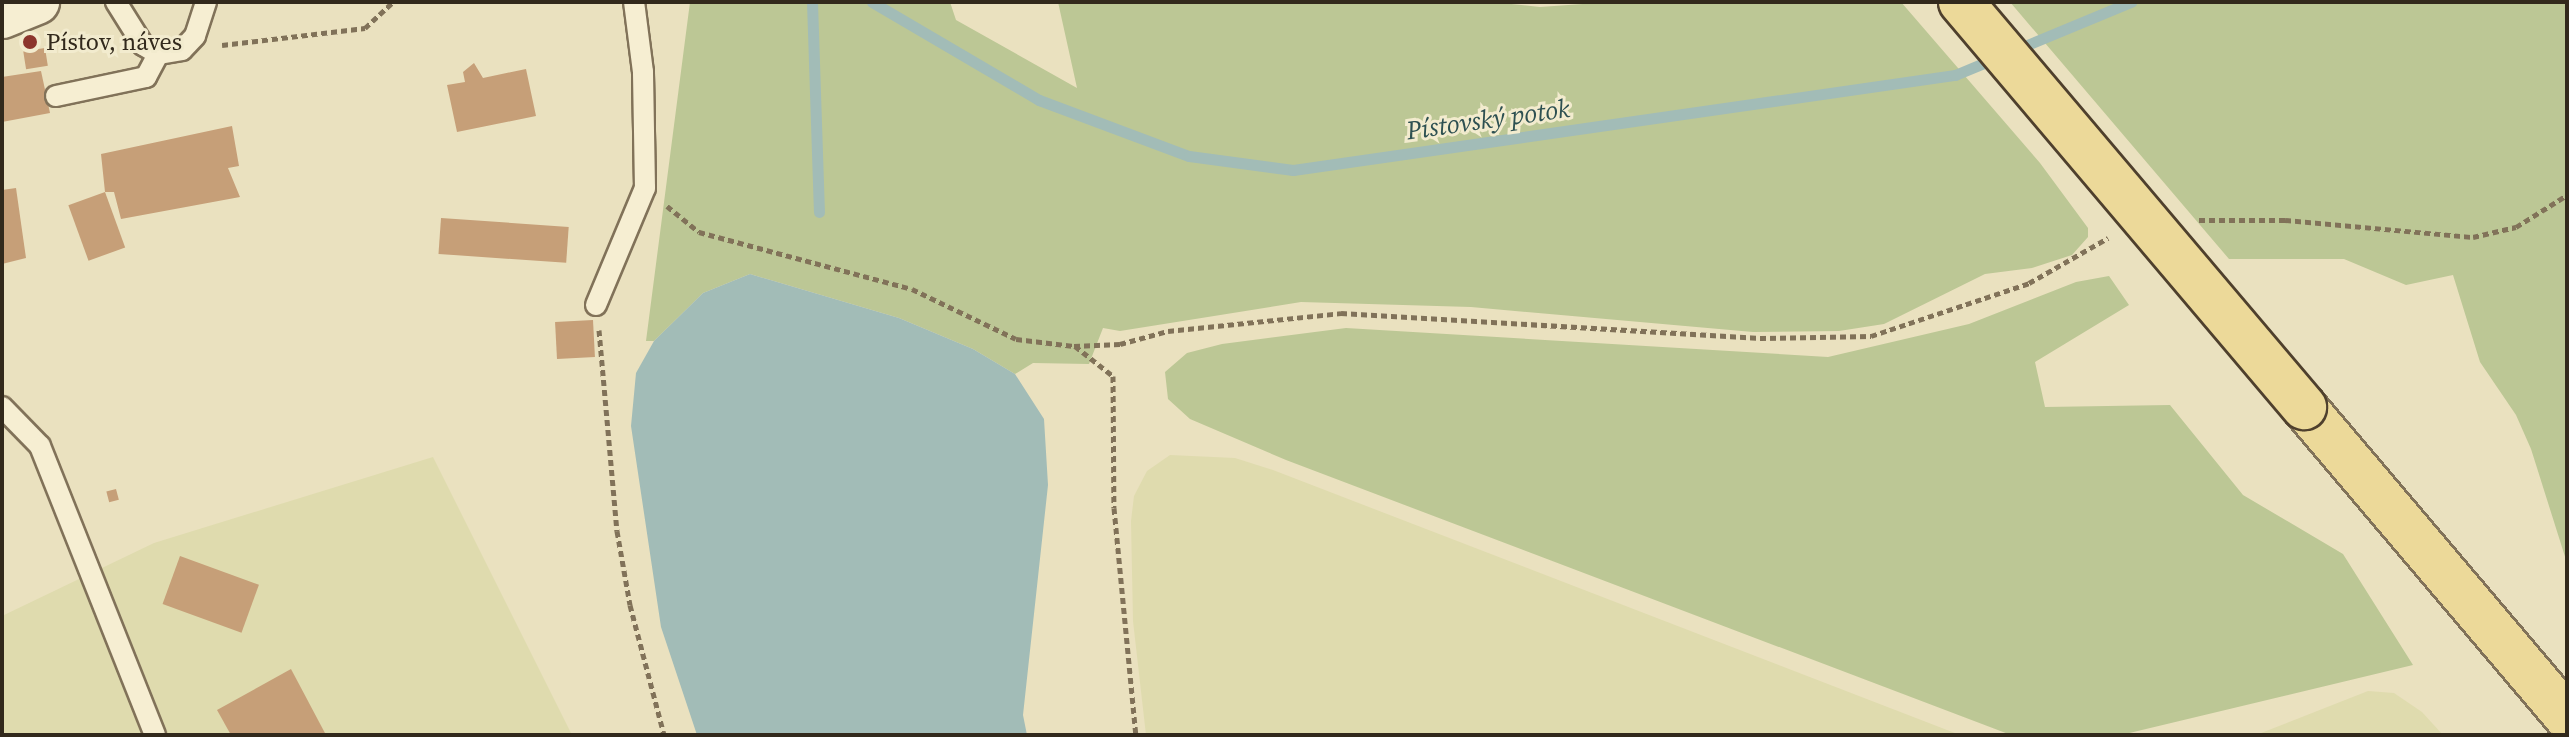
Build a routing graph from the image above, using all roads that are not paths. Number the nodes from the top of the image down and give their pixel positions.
1 (37, 2) edge
2 (116, 2) edge
3 (206, 2) edge
4 (634, 2) edge
5 (1961, 2) edge
6 (2, 16) edge
7 (158, 54) junction
8 (56, 96) dead end
9 (596, 305) road end
10 (2, 407) edge
11 (2567, 717) edge
12 (155, 735) edge

1 - 6 street
2 - 7 lane
3 - 7 lane
4 - 9 lane
5 - 11 main road, bridge
7 - 8 lane
10 - 12 lane

